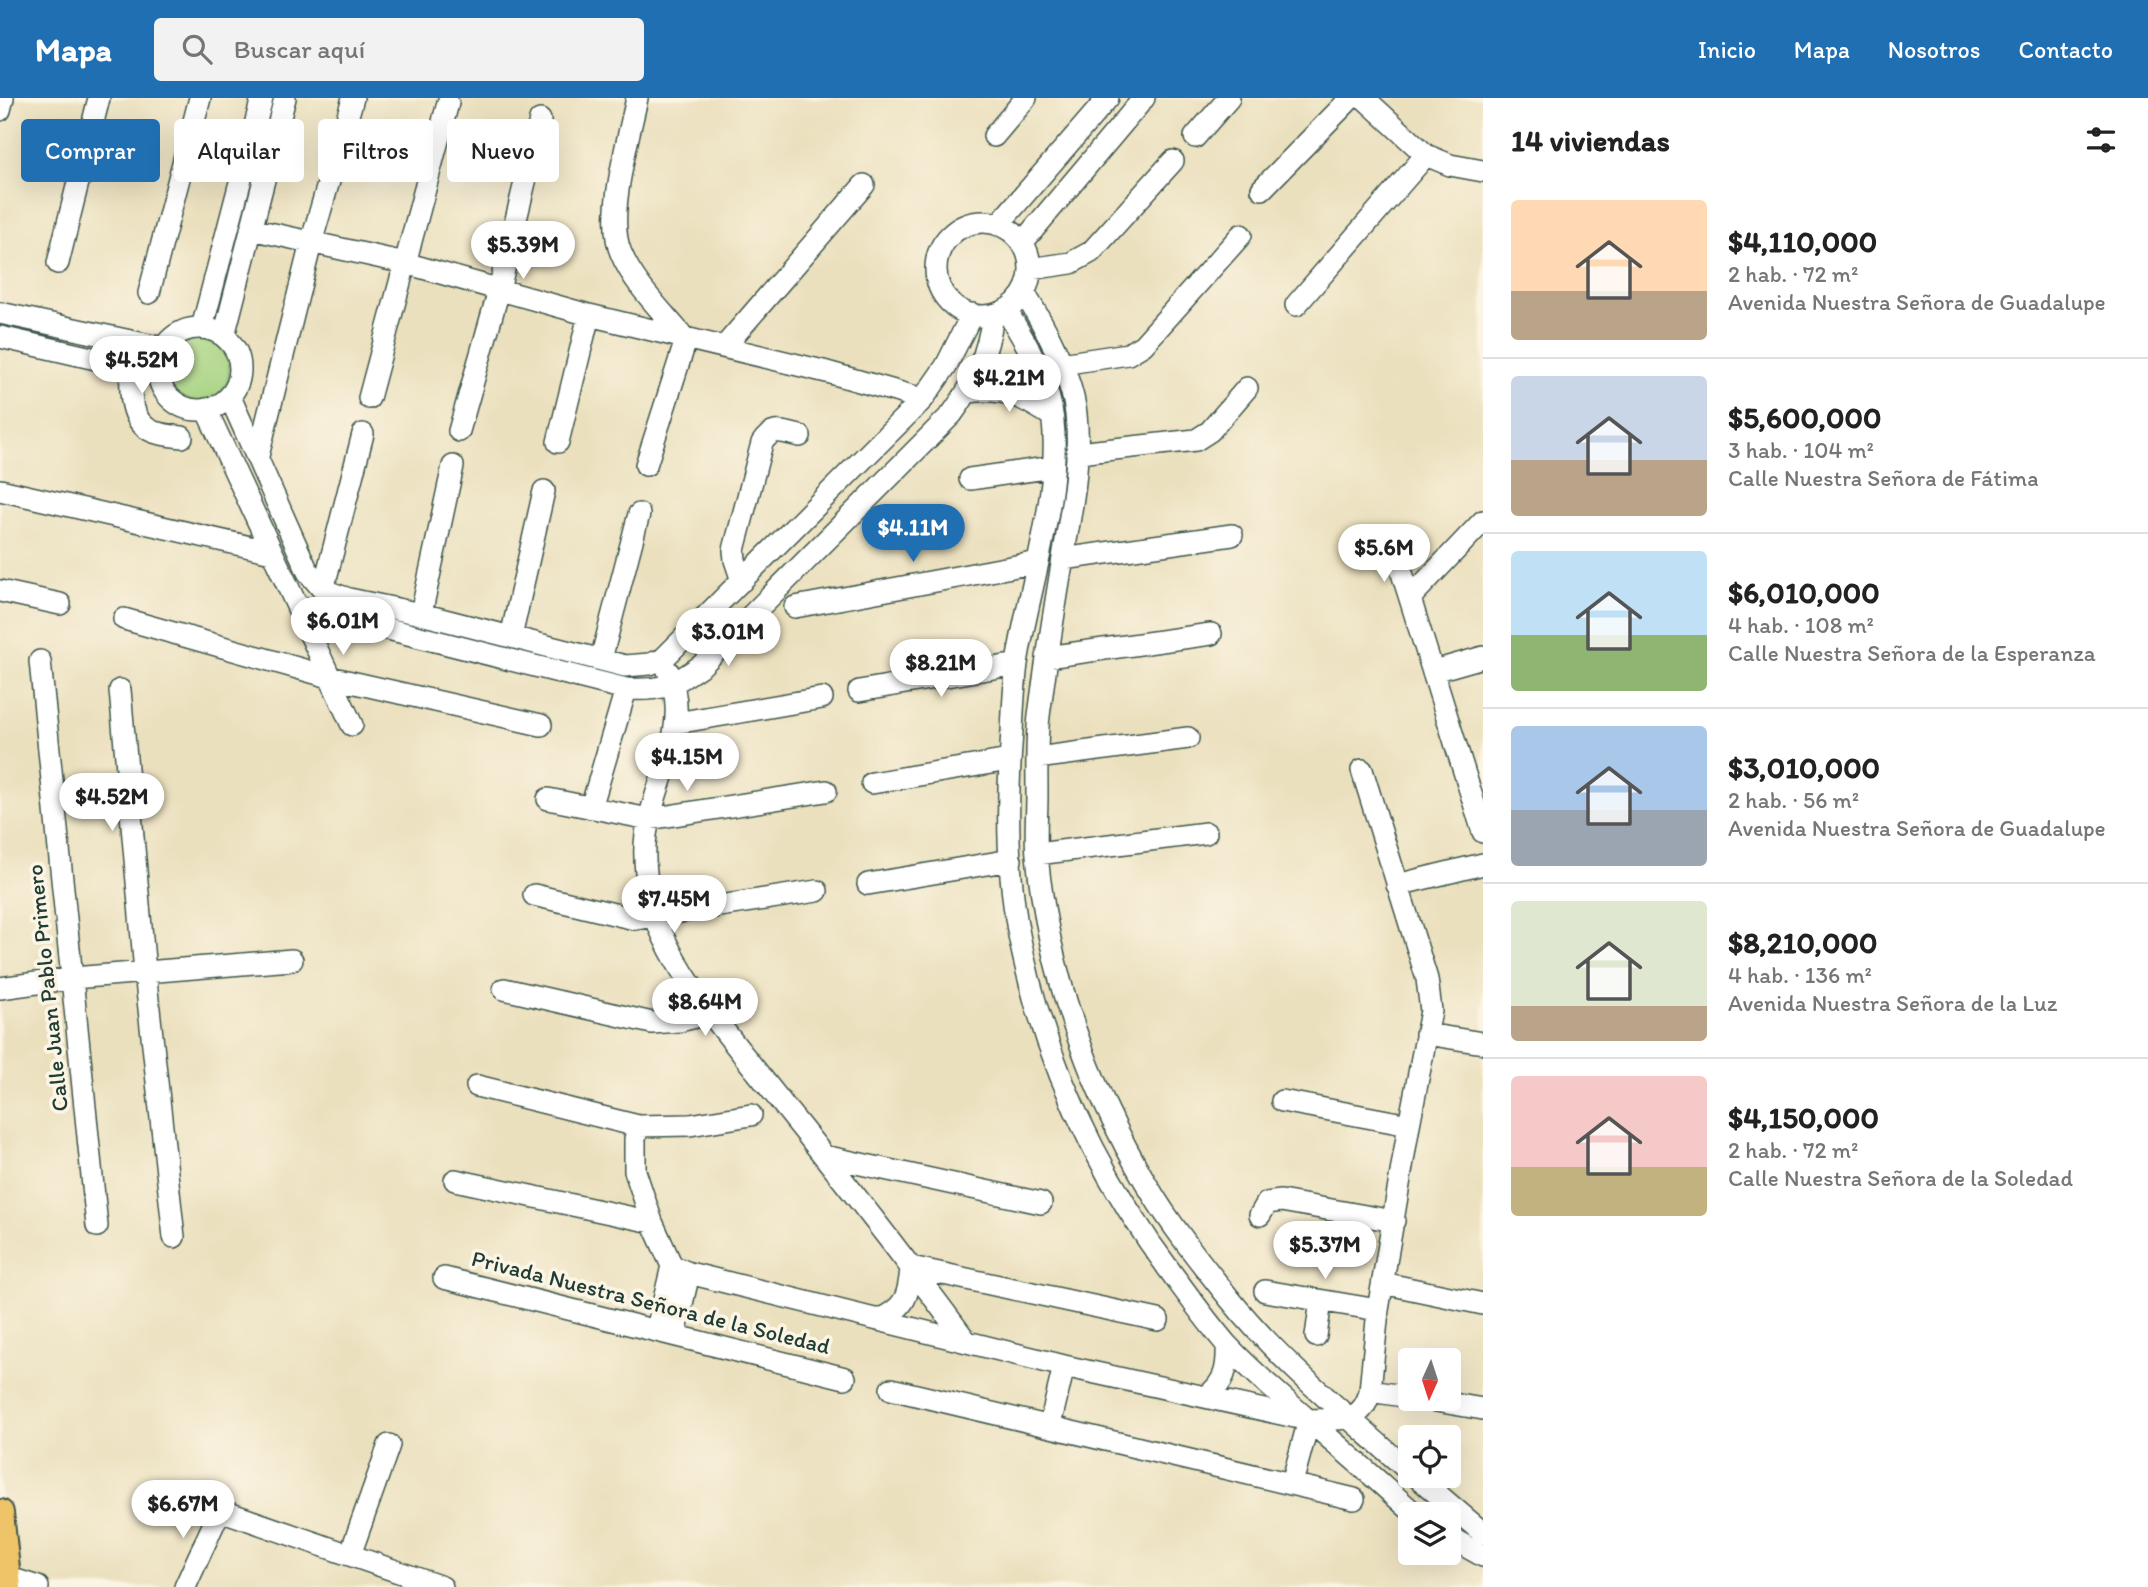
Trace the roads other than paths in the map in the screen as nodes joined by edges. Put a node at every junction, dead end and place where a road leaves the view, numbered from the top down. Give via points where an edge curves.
1 (3, 98) edge
2 (99, 98) edge
3 (200, 98) edge
4 (262, 98) edge
5 (285, 98) edge
6 (354, 98) edge
7 (636, 98) edge
8 (1026, 98) edge
9 (1108, 98) edge
10 (1144, 98) edge
11 (1229, 98) edge
12 (1351, 98) edge
13 (1364, 98) edge
14 (448, 103) dead end
15 (0, 110) edge
16 (994, 135) dead end
17 (1195, 137) dead end
18 (1426, 155) junction
19 (1172, 161) dead end
20 (1483, 171) edge
21 (525, 182) edge
22 (864, 185) dead end
23 (1262, 189) dead end
24 (998, 225) junction
25 (251, 229) junction
26 (1241, 235) dead end
27 (311, 243) junction
28 (1022, 243) junction
29 (58, 263) dead end
30 (405, 263) junction
31 (1030, 269) junction
32 (499, 290) junction
33 (149, 293) dead end
34 (1024, 293) junction
35 (1296, 305) dead end
36 (0, 313) edge
37 (990, 313) junction
38 (589, 315) junction
39 (202, 328) junction
40 (224, 336) junction
41 (0, 337) edge
42 (686, 340) junction
43 (724, 347) junction
44 (163, 348) junction
45 (1061, 364) junction
46 (131, 368) junction
47 (157, 373) junction
48 (1247, 388) dead end
49 (969, 392) junction
50 (230, 397) junction
51 (369, 398) dead end
52 (923, 399) junction
53 (206, 409) junction
54 (1052, 416) junction
55 (459, 431) dead end
56 (363, 434) dead end
57 (800, 436) dead end
58 (182, 437) dead end
59 (558, 442) dead end
60 (1078, 453) junction
61 (258, 456) junction
62 (646, 465) dead end
63 (453, 466) dead end
64 (1053, 467) junction
65 (970, 479) dead end
66 (0, 490) edge
67 (544, 491) dead end
68 (639, 514) dead end
69 (1483, 521) edge
70 (1232, 535) dead end
71 (272, 552) junction
72 (1397, 557) dead end
73 (1063, 559) junction
74 (1038, 562) junction
75 (742, 581) junction
76 (323, 590) junction
77 (0, 591) edge
78 (1411, 597) junction
79 (60, 604) dead end
80 (297, 606) junction
81 (795, 607) dead end
82 (421, 614) junction
83 (124, 620) dead end
84 (1211, 634) dead end
85 (511, 637) junction
86 (1047, 657) junction
87 (1483, 657) edge
88 (601, 659) junction
89 (663, 659) junction
90 (40, 661) dead end
91 (1017, 664) junction
92 (1434, 671) junction
93 (329, 677) junction
94 (674, 684) junction
95 (626, 689) junction
96 (120, 690) dead end
97 (859, 691) dead end
98 (822, 698) dead end
99 (676, 723) junction
100 (352, 725) dead end
101 (541, 725) dead end
102 (1188, 738) dead end
103 (1037, 758) junction
104 (1009, 760) junction
105 (1473, 760) edge
106 (1363, 770) dead end
107 (872, 783) dead end
108 (826, 791) dead end
109 (548, 799) dead end
110 (591, 808) junction
111 (649, 819) junction
112 (1483, 832) edge
113 (1206, 833) dead end
114 (1037, 854) junction
115 (1011, 860) junction
116 (1483, 864) edge
117 (868, 884) dead end
118 (1397, 885) junction
119 (817, 891) dead end
120 (534, 895) dead end
121 (655, 917) junction
122 (292, 960) dead end
123 (145, 972) junction
124 (73, 978) junction
125 (0, 988) edge
126 (504, 989) dead end
127 (712, 1013) junction
128 (1426, 1034) junction
129 (1483, 1043) edge
130 (477, 1086) dead end
131 (1282, 1101) dead end
132 (751, 1115) dead end
133 (1409, 1125) junction
134 (638, 1126) junction
135 (824, 1156) junction
136 (455, 1180) dead end
137 (1041, 1203) dead end
138 (1260, 1215) dead end
139 (652, 1222) junction
140 (1394, 1222) junction
141 (97, 1226) dead end
142 (1176, 1227) junction
143 (174, 1237) dead end
144 (1152, 1247) junction
145 (911, 1267) junction
146 (680, 1270) junction
147 (444, 1278) dead end
148 (1383, 1283) junction
149 (1265, 1291) dead end
150 (1321, 1301) junction
151 (1483, 1304) edge
152 (1378, 1310) junction
153 (878, 1320) junction
154 (1158, 1320) dead end
155 (666, 1332) junction
156 (1316, 1336) dead end
157 (966, 1341) junction
158 (1227, 1345) junction
159 (1064, 1366) junction
160 (845, 1378) dead end
161 (891, 1389) dead end
162 (1370, 1391) junction
163 (1398, 1395) edge
164 (1206, 1397) junction
165 (1461, 1405) edge
166 (1483, 1409) edge
167 (1349, 1417) junction
168 (1309, 1420) junction
169 (1050, 1425) junction
170 (389, 1445) dead end
171 (1398, 1461) edge
172 (1292, 1483) junction
173 (1430, 1488) edge
174 (1354, 1499) dead end
175 (1401, 1502) edge
176 (0, 1513) edge
177 (1483, 1533) edge
178 (1461, 1544) edge
179 (349, 1555) junction
180 (1483, 1556) edge
181 (5, 1579) edge
182 (38, 1587) edge
183 (185, 1587) edge
184 (442, 1587) edge

1 - 15 street
2 - 29 street
3 - 33 street
4 - 39 street
5 - 25 street
6 - 27 street
7 - 42 street via 615,212 620,252
8 - 16 street
9 - 24 street
10 - 28 street
11 - 17 street
12 - 23 street
13 - 18 street
14 - 30 street
18 - 20 street
18 - 35 street
19 - 31 street via 1091,253 1071,263
21 - 32 street
22 - 43 street
24 - 28 street
24 - 37 street via 966,225 953,233 936,260 936,276 953,304
25 - 27 street
25 - 40 street
26 - 45 street via 1143,345 1128,354
27 - 30 street
27 - 61 street
28 - 31 street
30 - 32 street
30 - 51 street
31 - 34 street
32 - 38 street
32 - 55 street
34 - 37 street
34 - 45 street
36 - 44 street
37 - 49 street via 990,337
37 - 52 street
37 - 54 street via 1032,352
38 - 42 street
38 - 59 street
39 - 40 street
39 - 44 street via 179,332
40 - 50 street via 234,346 241,372
41 - 46 street
42 - 43 street
42 - 62 street
43 - 52 street
44 - 47 street
45 - 60 street via 1076,411
46 - 47 street
46 - 58 street via 132,397 141,424 154,432
47 - 53 street via 169,397 180,405
48 - 60 street via 1210,431 1196,440
49 - 54 street via 1003,390
49 - 94 street via 702,664
50 - 53 street
50 - 61 street
52 - 75 street
53 - 71 street
54 - 64 street
56 - 76 street
57 - 75 street via 776,431 762,443 734,550
60 - 73 street
61 - 76 street via 308,572
63 - 82 street
64 - 65 street
64 - 74 street
66 - 71 street
67 - 85 street
68 - 88 street
69 - 78 street
70 - 73 street
71 - 80 street
72 - 78 street
73 - 86 street
74 - 81 street
74 - 91 street
75 - 89 street
76 - 82 street
77 - 79 street
78 - 92 street
80 - 93 street
80 - 95 street
82 - 85 street
83 - 93 street
84 - 86 street
85 - 88 street
86 - 103 street
87 - 92 street
88 - 89 street via 638,666
89 - 94 street
90 - 124 street, Calle Juan Pablo Primero
91 - 97 street
91 - 104 street
92 - 105 street
93 - 100 street
93 - 101 street
94 - 95 street
94 - 99 street
95 - 110 street
96 - 123 street
98 - 99 street
99 - 111 street
102 - 103 street
103 - 114 street
104 - 107 street
104 - 115 street
105 - 112 street
106 - 118 street
108 - 111 street
109 - 110 street
110 - 111 street
111 - 121 street via 646,862
113 - 114 street
114 - 142 street via 1058,974 1091,1074 1149,1189
115 - 117 street
115 - 144 street via 1017,926 1055,1065 1099,1160
116 - 118 street
118 - 128 street via 1430,994 1432,1011
119 - 121 street
120 - 121 street via 627,919
121 - 127 street via 669,951
122 - 123 street
123 - 124 street
123 - 143 street
124 - 125 street
124 - 141 street, Calle Juan Pablo Primero
126 - 127 street via 652,1023
127 - 135 street
128 - 129 street
128 - 133 street
130 - 134 street
131 - 133 street
132 - 134 street via 690,1125
133 - 140 street
134 - 139 street via 635,1171
135 - 137 street
135 - 145 street
136 - 139 street
138 - 140 street via 1268,1203 1281,1201
139 - 146 street
140 - 148 street
142 - 144 street
142 - 167 street via 1246,1317
144 - 158 street
145 - 153 street via 904,1301 894,1313
145 - 154 street
145 - 157 street
146 - 153 street
146 - 155 street
147 - 155 street, Privada Nuestra Señora de la Soledad
148 - 151 street
148 - 152 street
149 - 150 street
150 - 152 street
150 - 156 street
152 - 162 street
153 - 157 street
155 - 160 street, Privada Nuestra Señora de la Soledad
157 - 159 street
158 - 164 street via 1224,1376
158 - 168 street
159 - 164 street
159 - 169 street
161 - 169 street
162 - 163 street
162 - 167 street via 1364,1409
164 - 168 street
165 - 166 street
167 - 168 street
167 - 171 street
168 - 172 street
168 - 175 street
169 - 172 street
170 - 179 street
172 - 174 street
173 - 177 street
176 - 181 main road
178 - 180 street
179 - 183 street via 220,1510
179 - 184 street
181 - 182 street

